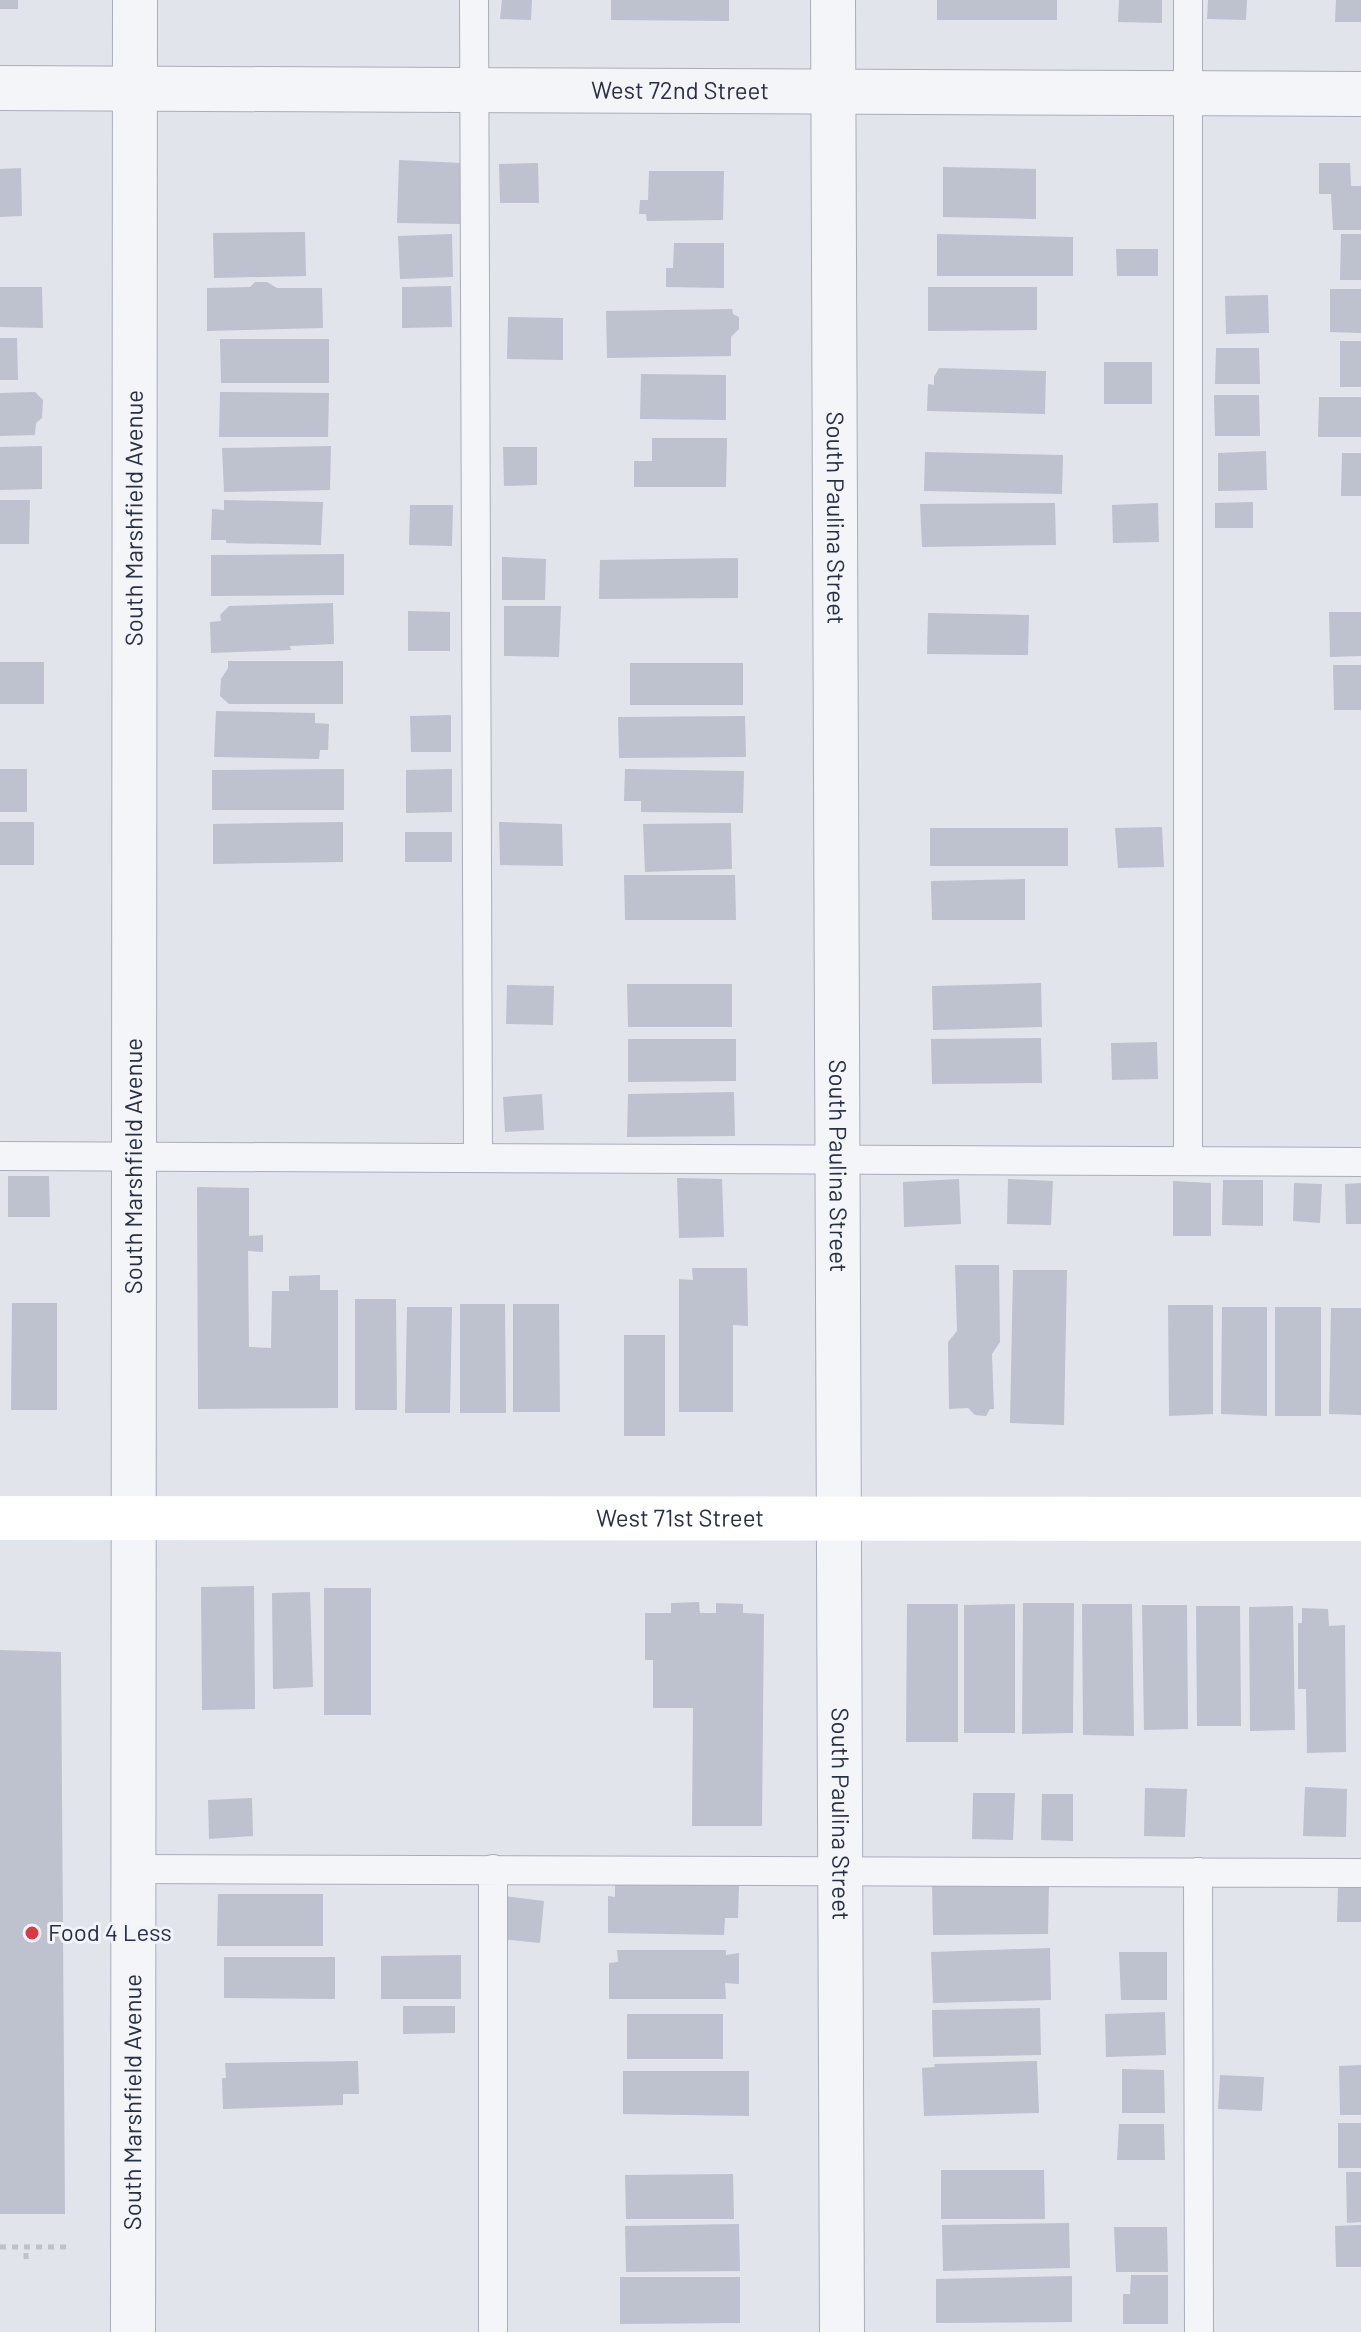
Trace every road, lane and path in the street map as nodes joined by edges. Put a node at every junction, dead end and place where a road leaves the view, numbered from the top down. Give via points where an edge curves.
1 (135, 0) edge
2 (474, 0) edge
3 (833, 0) edge
4 (1188, 0) edge
5 (0, 88) edge
6 (135, 89) junction
7 (475, 90) junction
8 (833, 91) junction
9 (1188, 93) junction
10 (1361, 94) edge
11 (0, 1156) edge
12 (134, 1157) junction
13 (478, 1158) junction
14 (837, 1160) junction
15 (1188, 1161) junction
16 (1361, 1162) edge
17 (0, 1518) edge
18 (133, 1518) junction
19 (838, 1518) junction
20 (1361, 1519) edge
21 (132, 1869) junction
22 (493, 1869) junction
23 (840, 1872) junction
24 (1198, 1872) junction
25 (1361, 1873) edge
26 (0, 2247) edge
27 (26, 2247) junction
28 (72, 2247) dead end
29 (26, 2259) dead end
30 (133, 2332) edge
31 (493, 2332) edge
32 (842, 2332) edge
33 (1199, 2332) edge

1 - 6 street, South Marshfield Avenue
2 - 7 lane
3 - 8 street, South Paulina Street
4 - 9 lane
5 - 6 street, West 72nd Street
6 - 7 street, West 72nd Street
6 - 12 street, South Marshfield Avenue
7 - 8 street, West 72nd Street
7 - 13 lane
8 - 9 street, West 72nd Street
8 - 14 street, South Paulina Street
9 - 10 street, West 72nd Street
9 - 15 lane
11 - 12 lane
12 - 13 lane
12 - 18 street, South Marshfield Avenue
13 - 14 lane
14 - 15 lane
14 - 19 street, South Paulina Street
15 - 16 lane
17 - 18 main road, West 71st Street
18 - 19 main road, West 71st Street
18 - 21 street, South Marshfield Avenue
19 - 20 main road, West 71st Street
19 - 23 street, South Paulina Street
21 - 22 lane
21 - 30 street, South Marshfield Avenue
22 - 23 lane
22 - 31 lane
23 - 24 lane
23 - 32 street, South Paulina Street
24 - 25 lane
24 - 33 lane
26 - 27 path
27 - 28 path
27 - 29 path

